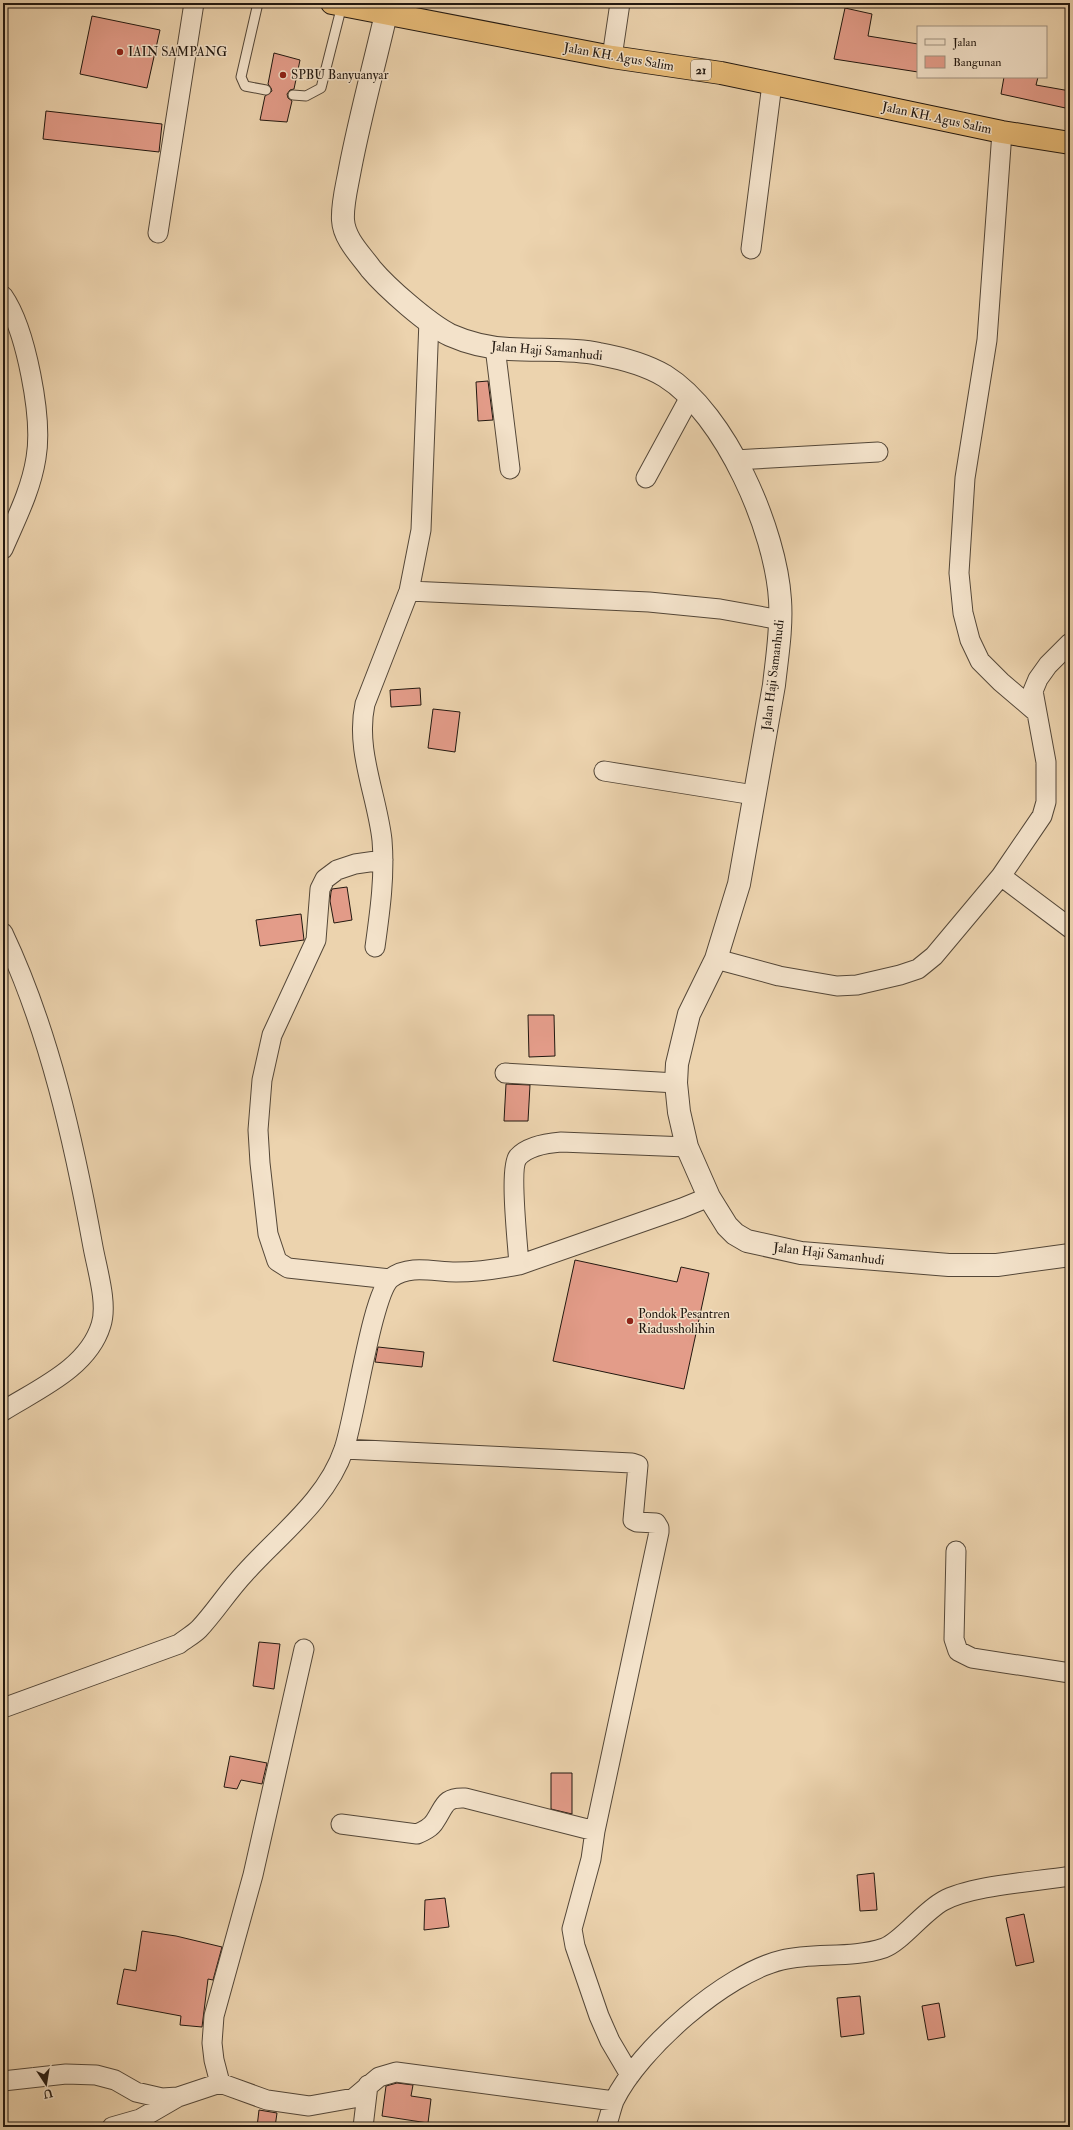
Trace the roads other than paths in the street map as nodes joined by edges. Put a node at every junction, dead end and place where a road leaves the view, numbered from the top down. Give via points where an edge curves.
1 (194, 3) edge
2 (258, 3) edge
3 (620, 3) edge
4 (337, 4) edge
5 (386, 14) junction
6 (612, 57) junction
7 (772, 84) junction
8 (266, 90) dead end
9 (293, 95) dead end
10 (1002, 132) junction
11 (1070, 144) edge
12 (158, 233) dead end
13 (751, 249) dead end
14 (3, 296) edge
15 (429, 320) junction
16 (494, 347) junction
17 (690, 397) junction
18 (878, 452) dead end
19 (735, 460) junction
20 (510, 469) dead end
21 (646, 478) dead end
22 (3, 549) edge
23 (409, 591) junction
24 (780, 620) junction
25 (1070, 643) edge
26 (1036, 711) junction
27 (604, 771) dead end
28 (754, 795) junction
29 (383, 860) junction
30 (1001, 876) junction
31 (1070, 928) edge
32 (3, 933) edge
33 (375, 947) dead end
34 (716, 959) junction
35 (505, 1073) dead end
36 (676, 1083) junction
37 (687, 1147) junction
38 (709, 1197) junction
39 (1070, 1255) edge
40 (519, 1264) junction
41 (390, 1279) junction
42 (3, 1411) edge
43 (344, 1449) junction
44 (956, 1551) dead end
45 (304, 1649) dead end
46 (1070, 1673) edge
47 (3, 1708) edge
48 (341, 1824) dead end
49 (595, 1831) junction
50 (1070, 1876) edge
51 (630, 2075) junction
52 (3, 2082) edge
53 (220, 2083) junction
54 (368, 2086) junction
55 (178, 2097) junction
56 (614, 2101) junction
57 (112, 2127) edge
58 (363, 2127) edge
59 (606, 2127) edge

1 - 12 street
2 - 8 lane via 241,77 245,86
3 - 6 street
4 - 5 highway, Jalan KH. Agus Salim / 21
4 - 9 lane via 321,88 312,94 299,97
5 - 6 highway, Jalan KH. Agus Salim / 21
5 - 15 street, Jalan Haji Samanhudi via 352,161 343,221 352,242 377,275
6 - 7 highway, Jalan KH. Agus Salim / 21 via 721,73
7 - 10 highway, Jalan KH. Agus Salim / 21
7 - 13 street
10 - 11 highway, Jalan KH. Agus Salim / 21
10 - 26 street via 987,340 965,478 959,573 963,613 970,640 980,661
14 - 22 street via 11,308 25,349 38,419 36,457 25,500
15 - 16 street, Jalan Haji Samanhudi via 448,334
15 - 23 street via 421,530
16 - 17 street, Jalan Haji Samanhudi via 604,355 638,364 666,377
16 - 20 street
17 - 19 street, Jalan Haji Samanhudi via 716,428
17 - 21 street
18 - 19 street
19 - 24 street, Jalan Haji Samanhudi via 764,524 771,547 777,574
23 - 24 street via 649,602 720,609
23 - 29 street via 362,715 363,745 379,818
24 - 28 street, Jalan Haji Samanhudi via 774,685
25 - 26 street via 1038,679 1033,691
26 - 30 street via 1046,762 1046,802 1042,816
27 - 28 street
28 - 34 street, Jalan Haji Samanhudi via 739,884
29 - 33 street via 383,891
29 - 41 street via 355,864 337,870 325,879 320,888 316,940 272,1035 262,1080 258,1130 262,1196 268,1234 277,1261 288,1268
30 - 31 street
30 - 34 street via 934,956 918,969 900,975 857,985 837,986 795,979
32 - 42 street via 17,962 51,1066 82,1189 102,1300 101,1324 91,1347 71,1368
34 - 36 street, Jalan Haji Samanhudi via 690,1014 677,1064
35 - 36 street
36 - 37 street, Jalan Haji Samanhudi
37 - 38 street, Jalan Haji Samanhudi
37 - 40 street via 562,1142 548,1144 519,1156 515,1165 514,1186
38 - 39 street, Jalan Haji Samanhudi via 735,1234 747,1241 801,1253 949,1265 997,1265
38 - 40 street
40 - 41 street via 499,1269 456,1272 406,1271
41 - 43 street via 384,1287 375,1314
43 - 47 street via 321,1491 245,1573 198,1630 179,1644
43 - 49 street via 638,1465 633,1520 656,1523 659,1532
44 - 46 street via 954,1639 958,1651 963,1656 972,1658
45 - 53 street via 255,1867 214,2016 212,2043
48 - 49 street via 417,1834 428,1829 444,1805 454,1798 465,1798
49 - 51 street via 592,1859 572,1929 575,1946 599,2016
50 - 51 street via 966,1892 943,1900 922,1914 891,1943 875,1950 858,1954 804,1956 764,1964 713,1995 667,2034
51 - 56 street
52 - 55 street via 66,2074 96,2076 115,2080 136,2092 162,2098
53 - 54 street via 267,2100 309,2106 348,2101
53 - 55 street
54 - 56 street via 386,2074 396,2072
54 - 58 street
55 - 57 street via 140,2119
56 - 59 street

